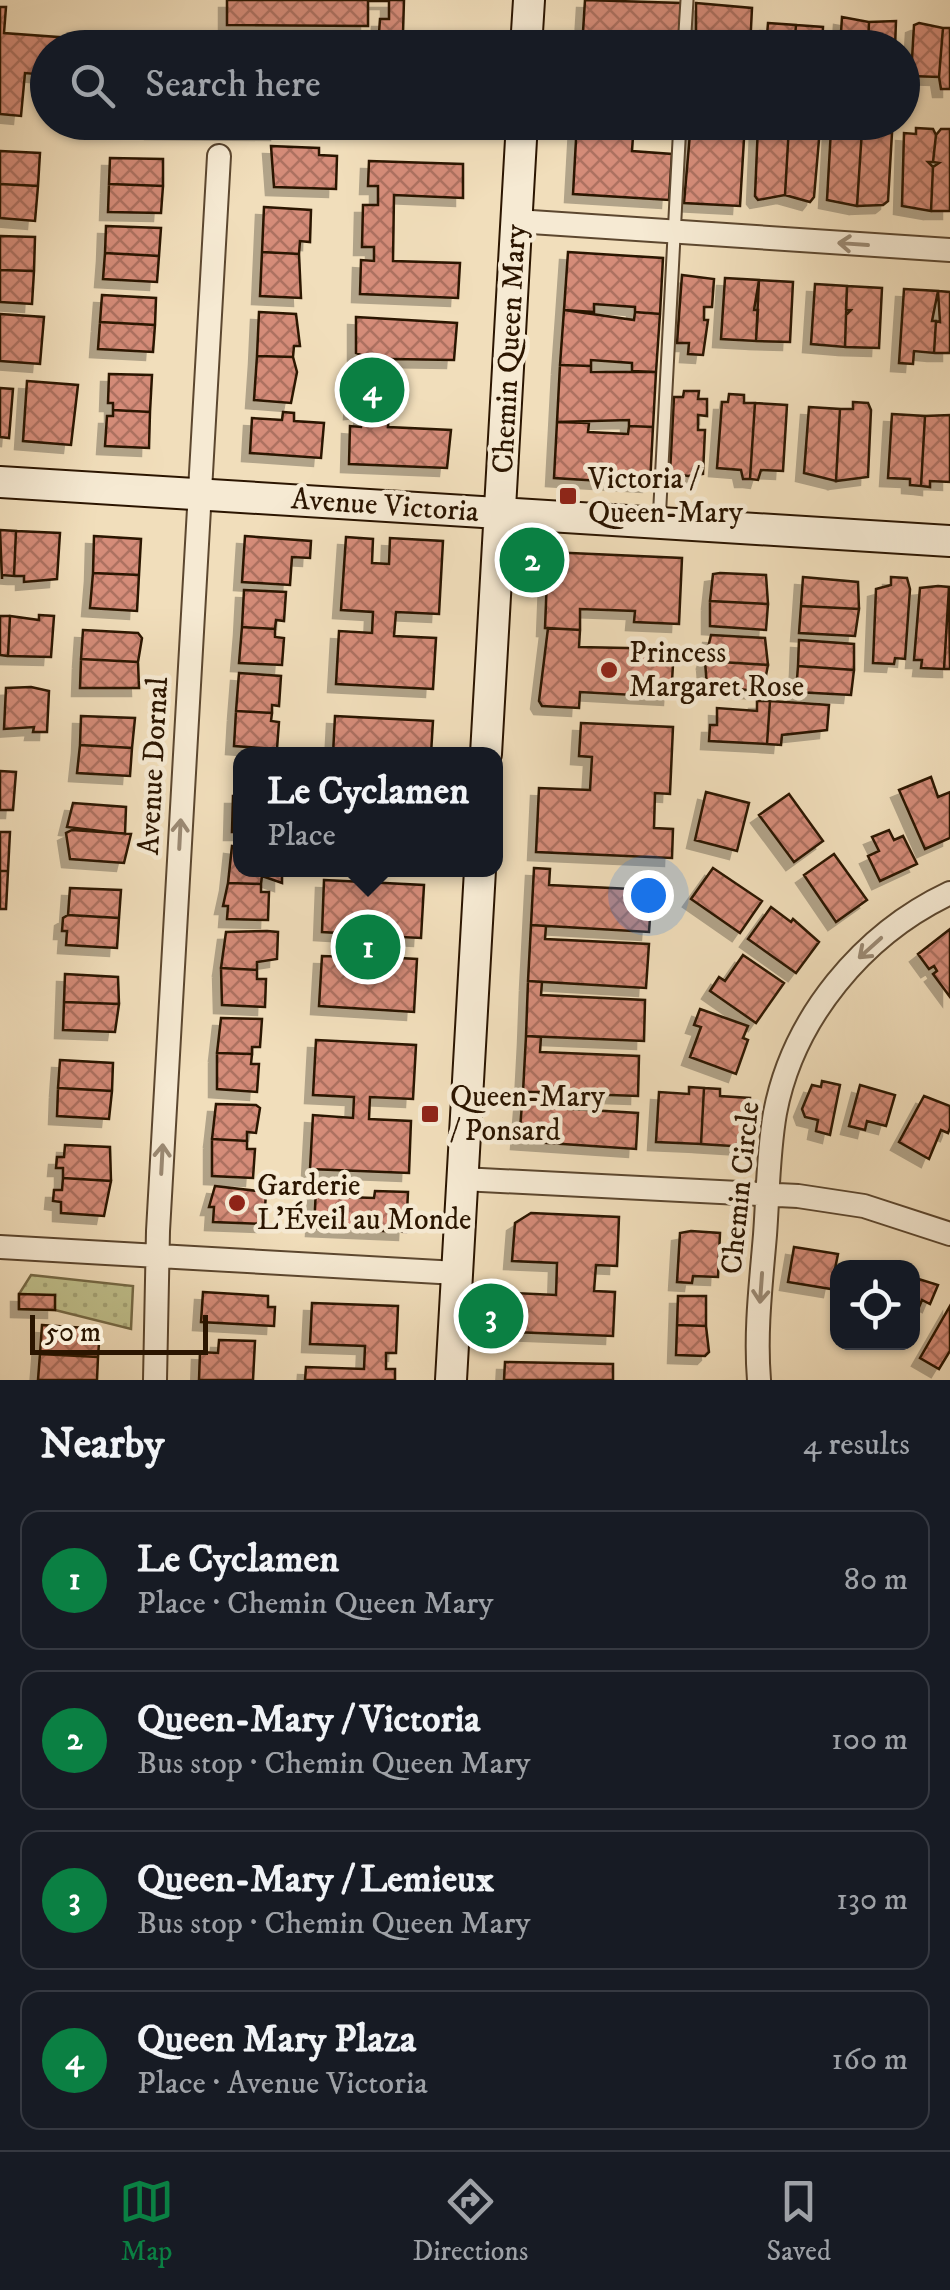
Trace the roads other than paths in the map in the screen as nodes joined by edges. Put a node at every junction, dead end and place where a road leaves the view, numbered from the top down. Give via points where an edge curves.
1 (529, 0) edge
2 (687, 0) edge
3 (528, 30) edge
4 (685, 30) edge
5 (521, 140) edge
6 (679, 140) edge
7 (218, 156) dead end
8 (516, 221) junction
9 (674, 232) junction
10 (950, 250) edge
11 (0, 482) edge
12 (199, 494) junction
13 (501, 513) junction
14 (659, 523) junction
15 (950, 542) edge
16 (486, 747) edge
17 (480, 877) edge
18 (950, 893) edge
19 (462, 1179) junction
20 (767, 1195) junction
21 (950, 1234) edge
22 (0, 1247) edge
23 (158, 1256) junction
24 (457, 1273) junction
25 (155, 1380) edge
26 (451, 1380) edge
27 (759, 1380) edge

1 - 3 street
2 - 4 lane
5 - 8 street, Chemin Queen Mary
6 - 9 lane
7 - 12 street, Avenue Dornal
8 - 9 street
8 - 13 street, Chemin Queen Mary
10 -> 9 street
9 - 14 lane
11 - 12 street, Avenue Victoria
12 - 13 street, Avenue Victoria
23 -> 12 street, Avenue Dornal
13 - 14 street, Avenue Victoria
13 - 16 street, Chemin Queen Mary
14 - 15 street, Avenue Victoria
17 - 19 street
18 -> 20 street, Chemin Circle via 868,949 815,1014 780,1096
19 - 20 street
19 - 24 street
20 - 21 street via 864,1206
20 -> 27 street, Chemin Circle
22 - 23 street
23 - 24 street
23 - 25 street, Avenue Dornal
24 - 26 street

